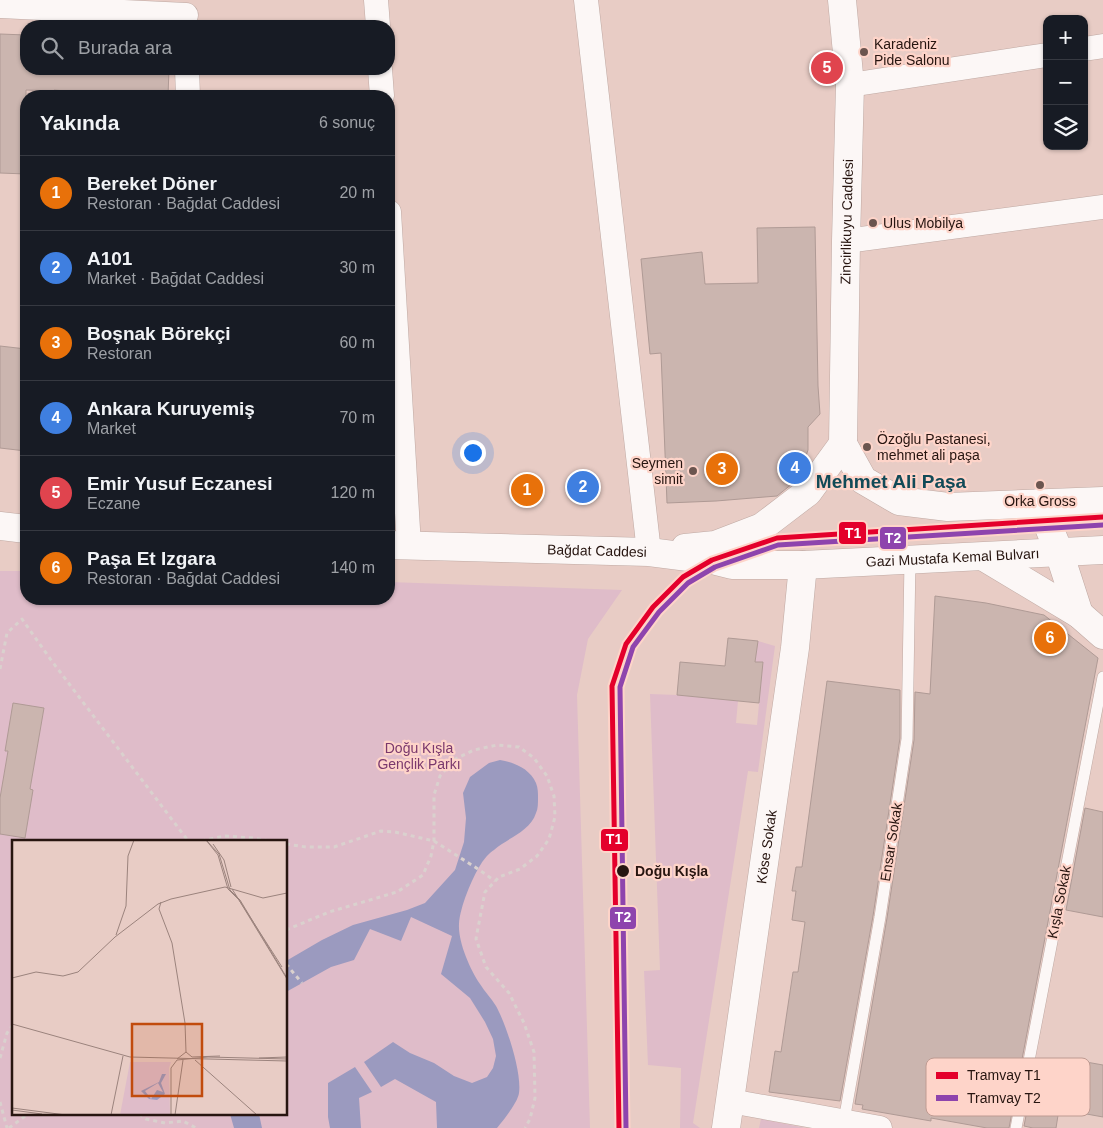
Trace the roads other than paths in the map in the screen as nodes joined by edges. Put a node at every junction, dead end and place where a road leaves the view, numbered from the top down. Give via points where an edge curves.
1 (376, 0) edge
2 (586, 0) edge
3 (842, 0) edge
4 (0, 6) edge
5 (186, 14) edge
6 (378, 20) edge
7 (1103, 46) edge
8 (1088, 48) edge
9 (1043, 56) edge
10 (187, 75) edge
11 (380, 75) edge
12 (850, 85) junction
13 (188, 90) edge
14 (382, 90) edge
15 (1103, 207) edge
16 (846, 242) junction
17 (395, 412) edge
18 (843, 444) junction
19 (1103, 501) edge
20 (1039, 504) junction
21 (0, 526) edge
22 (20, 528) edge
23 (399, 546) edge
24 (1103, 550) edge
25 (649, 552) junction
26 (1059, 552) junction
27 (984, 557) junction
28 (910, 560) junction
29 (803, 564) junction
30 (1079, 614) junction
31 (1103, 635) edge
32 (1103, 677) edge
33 (1030, 1058) edge
34 (730, 1101) junction
35 (844, 1121) junction
36 (726, 1128) edge
37 (880, 1128) edge

1 - 6 street
2 - 25 street
3 - 12 main road, Zincirlikuyu Caddesi
4 - 5 street
7 - 8 street
9 - 12 street
10 - 13 street
11 - 14 street
12 - 16 main road, Zincirlikuyu Caddesi
15 - 16 street
16 - 18 main road, Zincirlikuyu Caddesi
17 - 23 street
18 - 20 main road, Zincirlikuyu Caddesi via 862,480 899,501 948,507
18 - 25 main road via 808,492 762,527 715,545
19 - 20 main road
20 - 26 main road
21 - 22 main road
23 - 25 main road, Bağdat Caddesi
24 - 26 main road, Gazi Mustafa Kemal Bulvarı
25 - 29 main road, Bağdat Caddesi via 732,565
26 - 27 main road, Gazi Mustafa Kemal Bulvarı
26 - 30 main road
27 - 28 main road, Gazi Mustafa Kemal Bulvarı
27 - 30 main road
28 - 29 main road, Gazi Mustafa Kemal Bulvarı
28 - 35 lane, Ensar Sokak via 907,739
29 - 34 main road, Köse Sokak via 795,648
30 - 31 main road
32 - 33 lane, Kışla Sokak
34 - 35 street
34 - 36 main road, Köse Sokak
35 - 37 street

